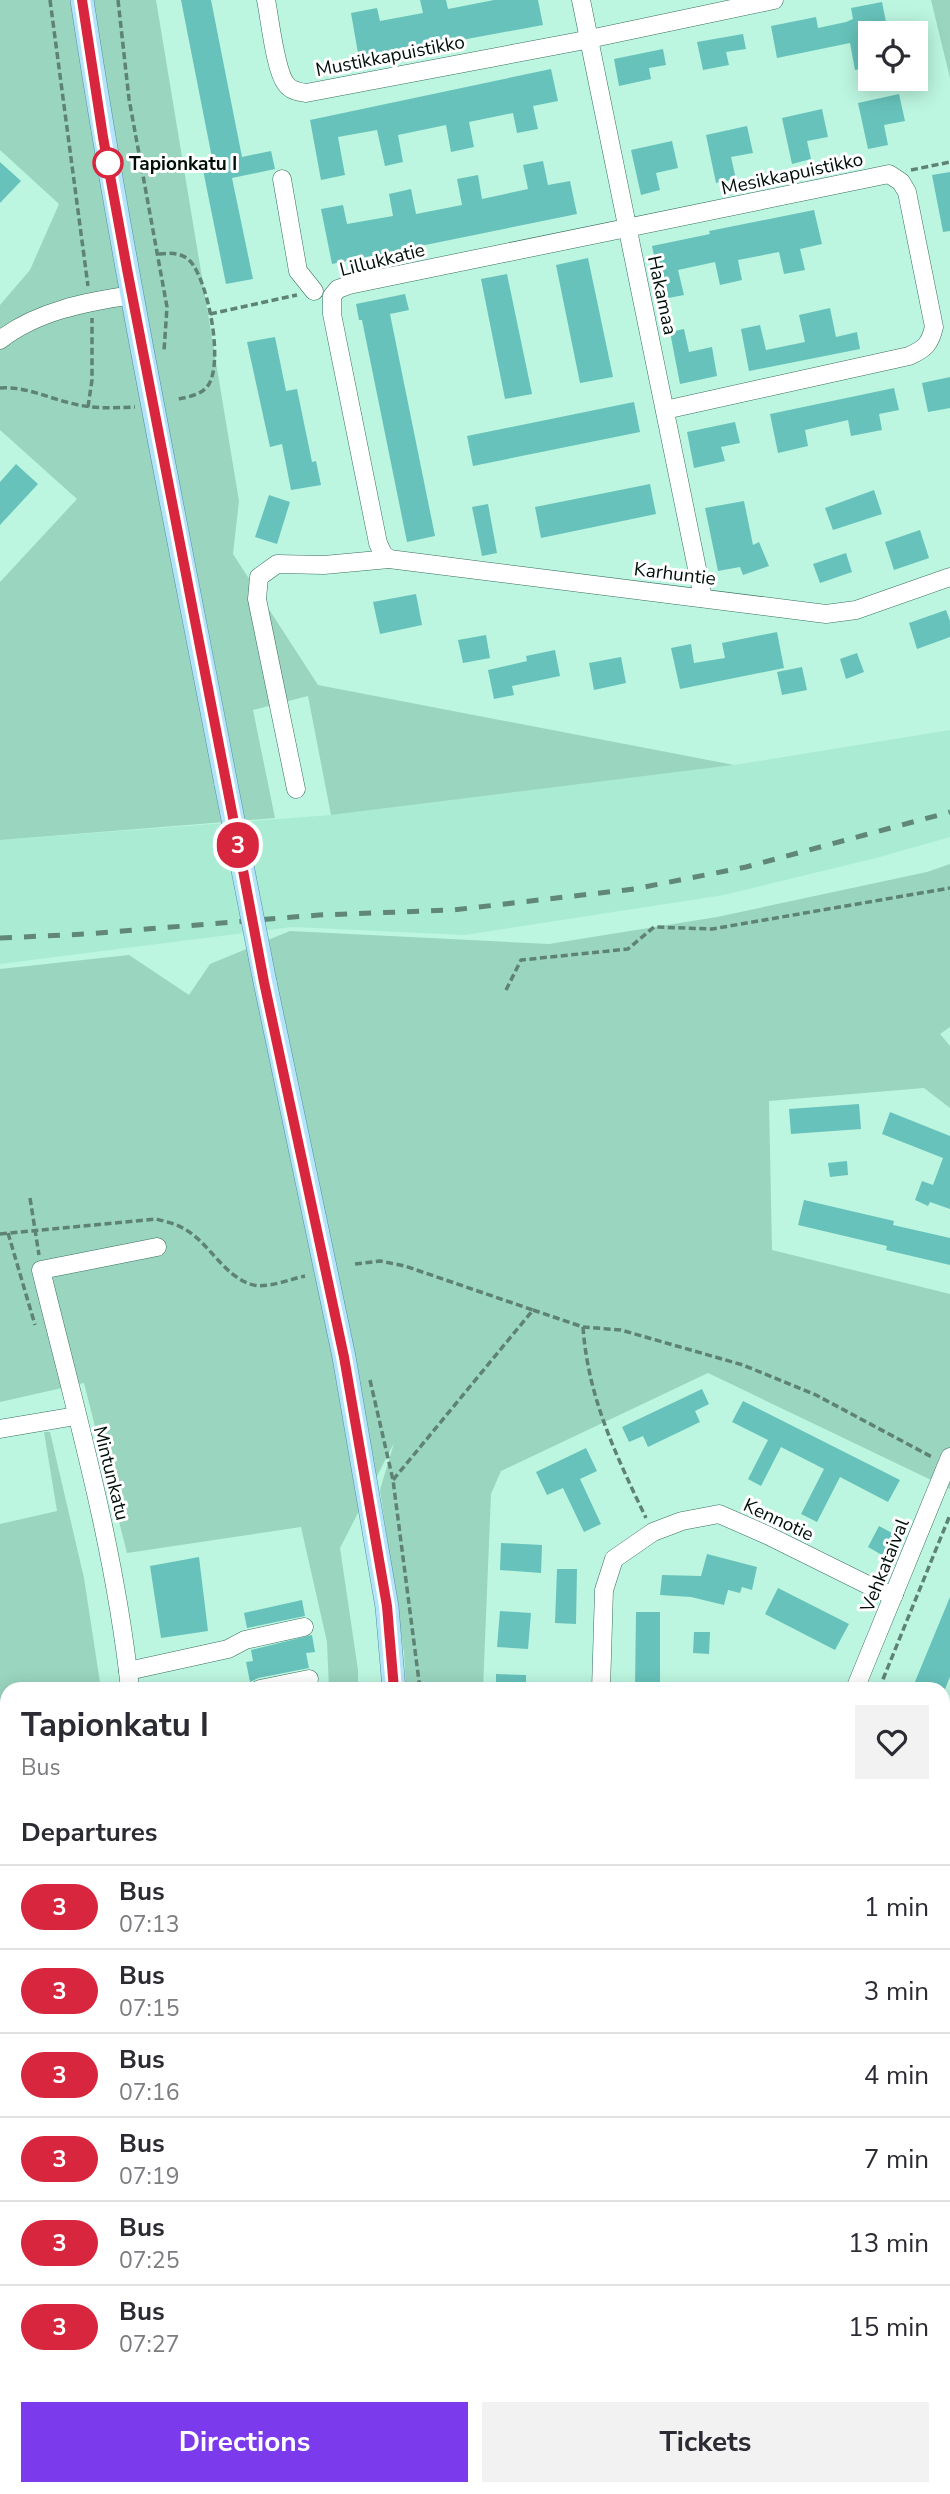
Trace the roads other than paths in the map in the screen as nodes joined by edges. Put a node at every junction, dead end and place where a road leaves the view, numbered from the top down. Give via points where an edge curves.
1 (82, 0) edge
2 (265, 0) edge
3 (581, 0) edge
4 (774, 0) edge
5 (589, 38) junction
6 (282, 179) dead end
7 (628, 228) junction
8 (314, 291) road end
9 (132, 295) junction
10 (0, 340) edge
11 (665, 410) junction
12 (390, 559) junction
13 (950, 577) edge
14 (703, 598) junction
15 (296, 789) dead end
16 (157, 1247) dead end
17 (76, 1416) junction
18 (0, 1429) edge
19 (948, 1461) edge
20 (894, 1595) junction
21 (304, 1627) dead end
22 (309, 1679) dead end
23 (129, 1680) edge
24 (294, 1682) edge
25 (393, 1682) edge
26 (601, 1682) edge
27 (858, 1682) edge

1 - 9 main road
2 - 5 street, Mustikkapuistikko via 279,66 286,85 296,92
3 - 5 street, Hakamaa
4 - 5 street
5 - 7 street, Hakamaa
6 - 8 street via 298,271
7 - 11 street, Hakamaa
7 - 11 street, Mesikkapuistikko via 889,174 907,192 934,327 923,350
7 - 12 street, Lillukkatie via 349,285 332,296 378,543
9 - 10 street via 55,312
9 - 25 main road, bridge via 264,982 344,1357 387,1606
11 - 14 street, Hakamaa
12 - 14 street, Karhuntie
12 - 15 street, Karhuntie via 277,564 259,577 257,599
13 - 14 street, Karhuntie via 842,613
16 - 17 street, Mintunkatu via 41,1270
17 - 18 street
17 - 23 street, Mintunkatu via 104,1526
19 - 20 street, Vehkataival
20 - 26 street, Kennotie via 719,1514 682,1521 653,1532 614,1559 604,1590
20 - 27 street, Vehkataival
21 - 23 street via 245,1640
22 - 24 street

